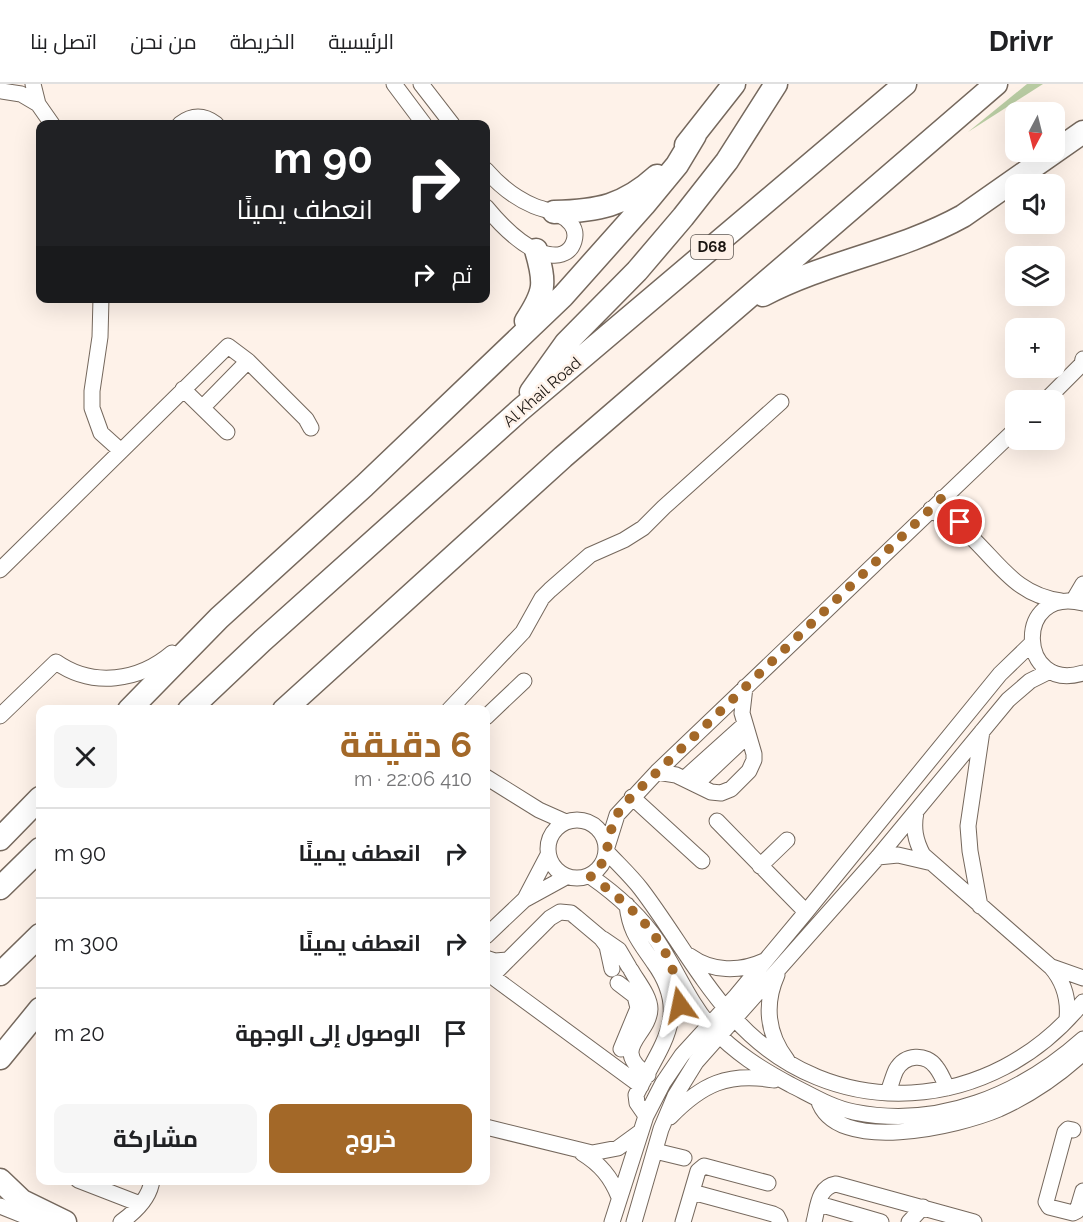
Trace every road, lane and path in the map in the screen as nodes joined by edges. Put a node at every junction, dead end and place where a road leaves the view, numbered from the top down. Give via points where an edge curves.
1 (33, 84) edge
2 (394, 84) edge
3 (421, 84) edge
4 (734, 84) edge
5 (776, 84) edge
6 (905, 84) edge
7 (996, 84) edge
8 (4, 89) edge
9 (38, 104) junction
10 (49, 120) edge
11 (186, 120) edge
12 (207, 120) edge
13 (421, 120) edge
14 (449, 120) edge
15 (1083, 132) edge
16 (695, 135) junction
17 (490, 174) edge
18 (490, 211) edge
19 (554, 212) junction
20 (536, 250) junction
21 (101, 303) edge
22 (728, 315) junction
23 (513, 343) junction
24 (248, 361) junction
25 (1083, 362) edge
26 (183, 389) junction
27 (1056, 390) edge
28 (781, 402) dead end
29 (203, 407) junction
30 (520, 410) junction
31 (311, 428) dead end
32 (227, 432) dead end
33 (1005, 439) edge
34 (121, 451) junction
35 (937, 503) junction
36 (0, 570) edge
37 (1083, 584) edge
38 (1019, 585) junction
39 (1072, 602) edge
40 (219, 618) junction
41 (1035, 622) junction
42 (1031, 644) junction
43 (1050, 671) junction
44 (1082, 675) edge
45 (524, 681) dead end
46 (746, 687) junction
47 (134, 705) edge
48 (194, 705) edge
49 (290, 705) edge
50 (454, 705) edge
51 (490, 713) edge
52 (0, 716) edge
53 (982, 730) junction
54 (748, 735) junction
55 (657, 772) junction
56 (490, 779) edge
57 (695, 784) junction
58 (36, 802) edge
59 (627, 802) junction
60 (916, 812) junction
61 (574, 821) junction
62 (717, 821) dead end
63 (0, 839) edge
64 (787, 840) dead end
65 (607, 850) junction
66 (36, 853) edge
67 (548, 855) junction
68 (878, 857) junction
69 (702, 861) dead end
70 (928, 862) junction
71 (760, 866) junction
72 (590, 876) junction
73 (566, 877) junction
74 (0, 888) edge
75 (524, 900) junction
76 (627, 905) junction
77 (980, 906) junction
78 (806, 912) junction
79 (490, 930) edge
80 (601, 938) junction
81 (36, 939) edge
82 (685, 952) junction
83 (490, 959) edge
84 (508, 960) junction
85 (670, 961) junction
86 (764, 961) junction
87 (782, 966) junction
88 (1051, 967) junction
89 (630, 968) junction
90 (0, 974) edge
91 (490, 974) edge
92 (490, 976) edge
93 (615, 976) junction
94 (1083, 978) edge
95 (646, 995) junction
96 (1083, 1002) edge
97 (730, 1013) junction
98 (36, 1014) edge
99 (1067, 1020) junction
100 (714, 1030) junction
101 (1083, 1039) edge
102 (1083, 1053) edge
103 (0, 1058) edge
104 (793, 1067) junction
105 (644, 1080) junction
106 (663, 1083) junction
107 (788, 1083) junction
108 (947, 1088) junction
109 (888, 1092) junction
110 (818, 1099) junction
111 (646, 1116) junction
112 (490, 1128) edge
113 (661, 1129) junction
114 (1073, 1130) dead end
115 (640, 1132) junction
116 (655, 1150) junction
117 (580, 1152) junction
118 (694, 1162) junction
119 (0, 1180) edge
120 (768, 1183) dead end
121 (91, 1185) edge
122 (151, 1185) edge
123 (1083, 1191) edge
124 (692, 1192) junction
125 (619, 1197) junction
126 (140, 1204) junction
127 (819, 1204) junction
128 (0, 1206) edge
129 (923, 1207) junction
130 (40, 1222) edge
131 (65, 1222) edge
132 (121, 1222) edge
133 (612, 1222) edge
134 (634, 1222) edge
135 (685, 1222) edge
136 (780, 1222) edge
137 (814, 1222) edge
138 (881, 1222) edge
139 (909, 1222) edge
140 (974, 1222) edge

1 - 9 street
2 - 13 street
3 - 14 street
4 - 16 highway
5 - 30 highway via 727,161 637,271 558,352
6 - 30 highway, Al Khail Road / D68
7 - 22 highway
8 - 9 street
9 - 10 street
11 - 12 street
15 - 22 highway via 944,226 910,242 798,279
16 - 19 highway via 663,171 619,202 583,212
16 - 23 highway via 677,165 616,237 563,296
17 - 19 street via 519,199
18 - 20 street via 512,234
19 - 20 street via 574,228 573,244 561,255
20 - 23 highway via 543,272 542,292
21 - 34 street via 92,408 101,433
22 - 49 highway via 563,457
23 - 40 highway
24 - 26 street via 228,346
24 - 29 street
24 - 31 street
25 - 27 street
26 - 29 street
26 - 34 street
28 - 50 street via 643,528 590,555 550,590 523,632
29 - 32 street
30 - 48 highway, Al Khail Road / D68
33 - 35 street
34 - 36 street
35 - 38 street
35 - 46 street
37 - 39 street
38 - 39 street via 1040,597
38 - 41 street
39 - 41 street via 1046,609
40 - 47 highway
40 - 52 street via 160,663 138,674 95,678 56,662
41 - 42 street
42 - 43 street via 1037,659
42 - 78 street via 1000,674
43 - 44 street
43 - 53 street via 1021,688
45 - 51 street
46 - 54 street via 742,713
46 - 55 street
53 - 60 street
53 - 77 street via 968,826
54 - 57 street
54 - 57 street via 754,754 752,766 731,789 716,793
55 - 57 street
55 - 59 street
56 - 61 street via 539,810
58 - 63 highway
59 - 61 street via 606,815
59 - 65 street via 614,822
59 - 69 street
60 - 68 street
60 - 70 street via 915,838
61 - 65 street via 598,829
61 - 67 street via 553,833
62 - 71 street
64 - 71 street
65 - 72 street via 600,869
65 - 82 street
66 - 74 highway
67 - 73 street
67 - 75 street
68 - 70 street via 909,856
68 - 87 street
70 - 77 street
71 - 78 street
72 - 73 street
72 - 76 street
73 - 75 street
75 - 79 street
76 - 85 street via 644,922
76 - 105 street via 630,926 658,968 670,997 665,1044
77 - 88 street
78 - 86 street
80 - 84 street via 571,914 560,912
80 - 89 street via 619,950
80 - 93 street
81 - 90 highway
82 - 86 street via 703,964 724,969 745,968
82 - 97 street
83 - 84 street
84 - 91 street
85 - 100 street
85 - 106 street via 680,1019
86 - 97 street
87 - 97 street
87 - 104 street via 770,993 769,1022 778,1046
88 - 94 street
88 - 99 street via 1064,987
89 - 93 street via 629,981
89 - 95 street
92 - 105 street
93 - 95 street via 635,996 638,1008 622,1049 642,1014
95 - 105 street via 649,1014 632,1046
96 - 99 street
97 - 100 street
97 - 104 street via 765,1047
98 - 103 highway
99 - 108 street via 1019,1060 993,1074
100 - 106 street via 682,1055
100 - 107 street via 752,1064
100 - 113 street
101 - 110 street via 1036,1076 1007,1092 944,1113 882,1116 852,1112
102 - 110 street via 1063,1071 999,1109 935,1128 890,1132 846,1127 823,1113
104 - 109 street via 852,1088
105 - 111 street via 636,1095
106 - 111 street
107 - 110 street
107 - 113 street via 758,1078 727,1079 690,1099
108 - 109 street
108 - 109 street via 935,1064 918,1057 906,1059 897,1068
111 - 115 street
112 - 117 street
113 - 116 street
114 - 123 street via 1065,1132 1046,1202 1049,1207 1073,1213
115 - 117 street via 618,1148
115 - 125 street
116 - 118 street
116 - 134 street
117 - 125 street via 608,1175
118 - 120 street
118 - 124 street via 698,1171
119 - 131 highway via 22,1202
121 - 126 street
122 - 126 street
124 - 135 street
124 - 136 street via 773,1214
125 - 133 street
126 - 132 street
127 - 129 street via 825,1188 836,1184
127 - 137 street
127 - 138 street
128 - 130 street
129 - 139 street
129 - 140 street

